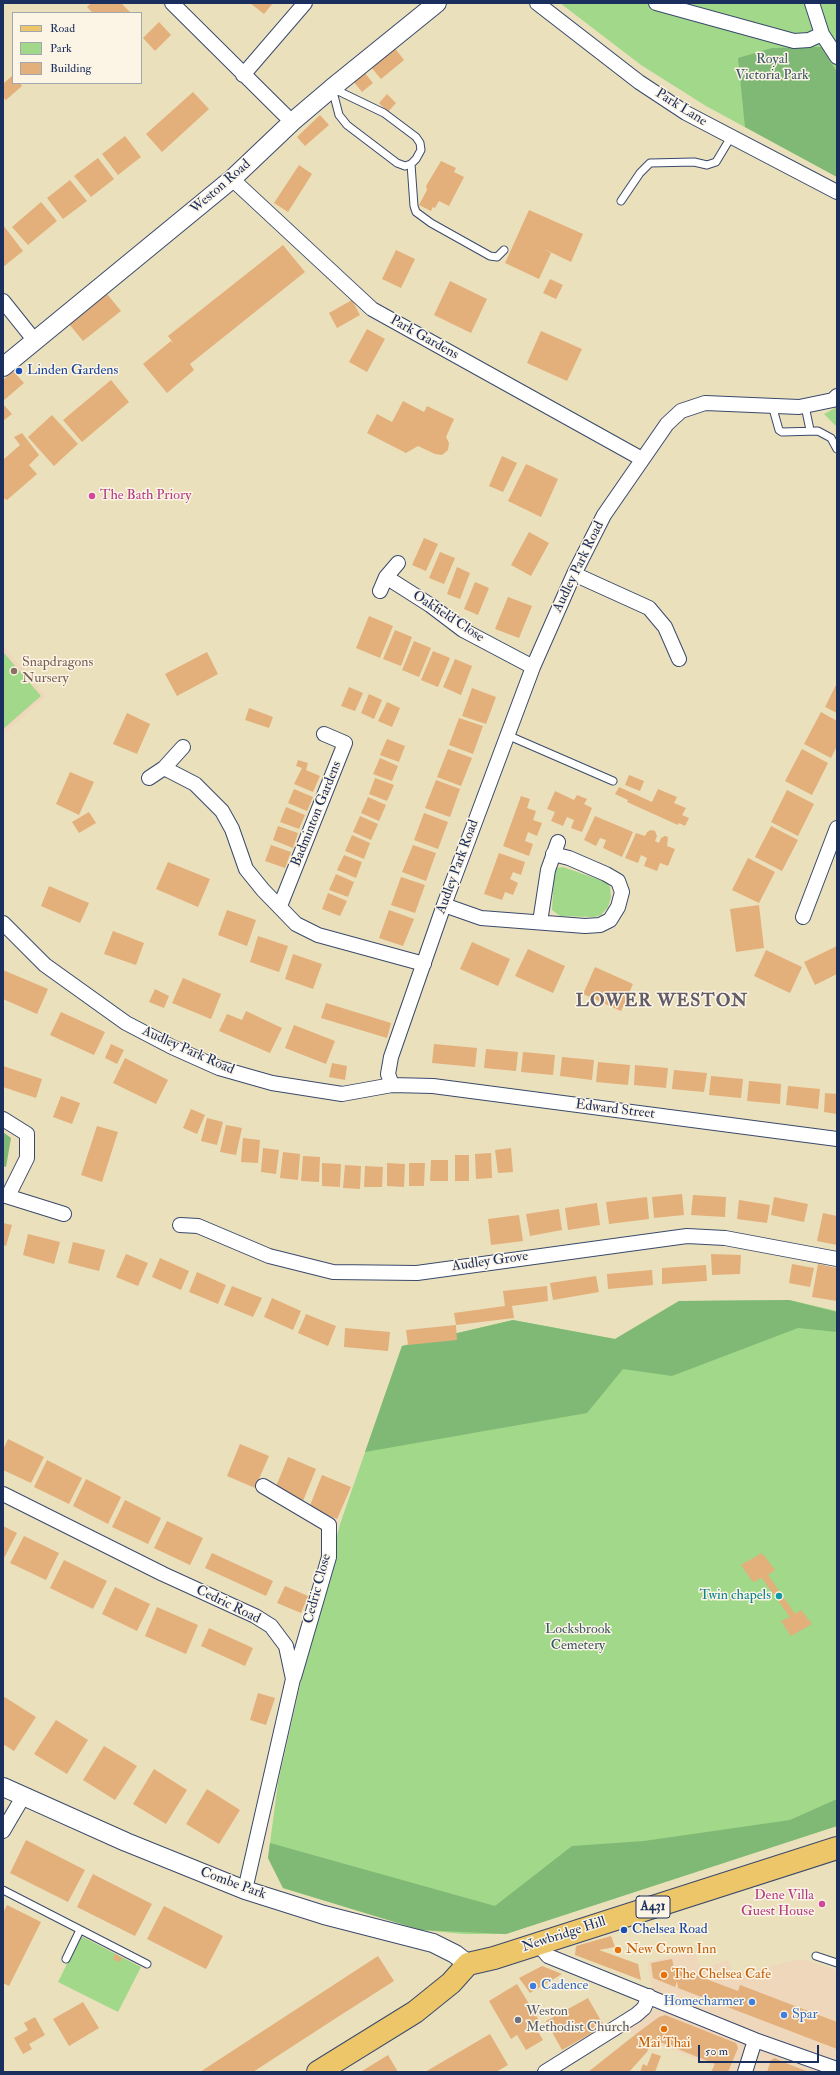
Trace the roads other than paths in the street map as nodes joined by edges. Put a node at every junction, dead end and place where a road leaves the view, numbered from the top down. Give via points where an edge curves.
1 (172, 3) edge
2 (305, 3) edge
3 (437, 3) edge
4 (538, 3) edge
5 (656, 3) edge
6 (812, 3) edge
7 (822, 34) junction
8 (837, 57) edge
9 (243, 75) junction
10 (332, 88) junction
11 (292, 122) junction
12 (731, 137) junction
13 (412, 164) junction
14 (232, 180) junction
15 (837, 192) edge
16 (621, 201) dead end
17 (504, 250) dead end
18 (3, 301) edge
19 (35, 341) junction
20 (3, 367) edge
21 (837, 396) edge
22 (772, 405) junction
23 (806, 406) junction
24 (810, 430) junction
25 (837, 449) edge
26 (642, 459) junction
27 (398, 563) dead end
28 (574, 574) junction
29 (386, 577) junction
30 (380, 591) dead end
31 (679, 659) dead end
32 (533, 667) junction
33 (324, 734) dead end
34 (507, 735) junction
35 (183, 746) dead end
36 (164, 768) junction
37 (150, 778) dead end
38 (613, 781) dead end
39 (837, 828) edge
40 (444, 904) junction
41 (280, 906) junction
42 (802, 917) dead end
43 (540, 922) junction
44 (3, 923) edge
45 (424, 964) junction
46 (392, 1085) junction
47 (3, 1119) edge
48 (837, 1139) edge
49 (6, 1196) edge
50 (64, 1214) dead end
51 (180, 1226) dead end
52 (837, 1259) edge
53 (263, 1486) dead end
54 (3, 1494) edge
55 (293, 1679) junction
56 (3, 1786) edge
57 (23, 1797) junction
58 (3, 1831) edge
59 (837, 1848) edge
60 (3, 1890) edge
61 (245, 1890) junction
62 (80, 1930) junction
63 (538, 1944) junction
64 (816, 1956) dead end
65 (66, 1959) dead end
66 (837, 1963) edge
67 (147, 1964) dead end
68 (468, 1964) junction
69 (649, 1996) junction
70 (755, 2040) junction
71 (837, 2069) edge
72 (318, 2072) edge
73 (545, 2072) edge
74 (745, 2072) edge

1 - 9 street
2 - 9 street
3 - 10 street, Weston Road
4 - 12 street, Park Lane via 639,82 686,113
5 - 7 street via 794,41 809,40
6 - 7 street
7 - 8 street
9 - 11 street
10 - 11 street, Weston Road
10 - 13 lane via 339,115 347,125 397,163 405,166
10 - 13 lane via 374,108 416,137 421,150
11 - 14 street, Weston Road
12 - 15 street, Park Lane
12 - 16 lane via 716,162 707,165 694,162 650,163
13 - 17 lane via 416,212 490,256 497,257
14 - 19 street, Weston Road
14 - 26 street, Park Gardens via 372,309
18 - 19 street
19 - 20 street, Weston Road
21 - 23 street, Audley Park Road via 833,400
22 - 23 street, Audley Park Road
22 - 24 lane via 779,430 782,432
22 - 26 street, Audley Park Road via 705,403 681,411 667,424
23 - 24 lane
24 - 25 lane via 825,433
26 - 28 street, Audley Park Road via 604,515
27 - 29 street
28 - 31 street via 649,608 665,627
28 - 32 street, Audley Park Road
29 - 30 street
29 - 32 street, Oakfield Close via 463,630
32 - 34 street, Audley Park Road
33 - 41 street, Badminton Gardens via 345,743
34 - 38 lane
34 - 40 street, Audley Park Road
35 - 36 street
36 - 37 street
36 - 41 street via 195,784 222,811 232,829 246,869
39 - 42 street
40 - 43 street via 480,918
40 - 45 street, Audley Park Road
41 - 45 street via 296,924 318,935
43 - 43 street via 585,926 600,925 610,920 618,907 622,892 618,881 569,858 555,848 548,870
44 - 46 street, Audley Park Road via 45,965 126,1023 219,1068 272,1083 342,1094
45 - 46 street, Audley Park Road via 391,1057 388,1074
46 - 48 street, Edward Street via 434,1086
47 - 49 street via 27,1134 27,1158
49 - 50 street
51 - 52 street, Audley Grove via 198,1226 269,1256 334,1272 417,1273 687,1236 725,1238
53 - 55 street, Cedric Close via 329,1525 328,1557
54 - 55 street, Cedric Road via 271,1626 286,1646
55 - 61 street, Cedric Road
56 - 57 street, Combe Park
57 - 58 street
57 - 61 street, Combe Park
59 - 63 main road, Newbridge Hill / A431
60 - 62 lane
61 - 68 street, Combe Park via 433,1943
62 - 65 lane
62 - 67 lane
63 - 68 main road, Newbridge Hill / A431
63 - 69 street via 548,1956
64 - 66 lane
68 - 72 main road via 451,1983 415,2012
69 - 70 street
69 - 73 street via 644,2008 636,2015
70 - 71 street
70 - 74 street

